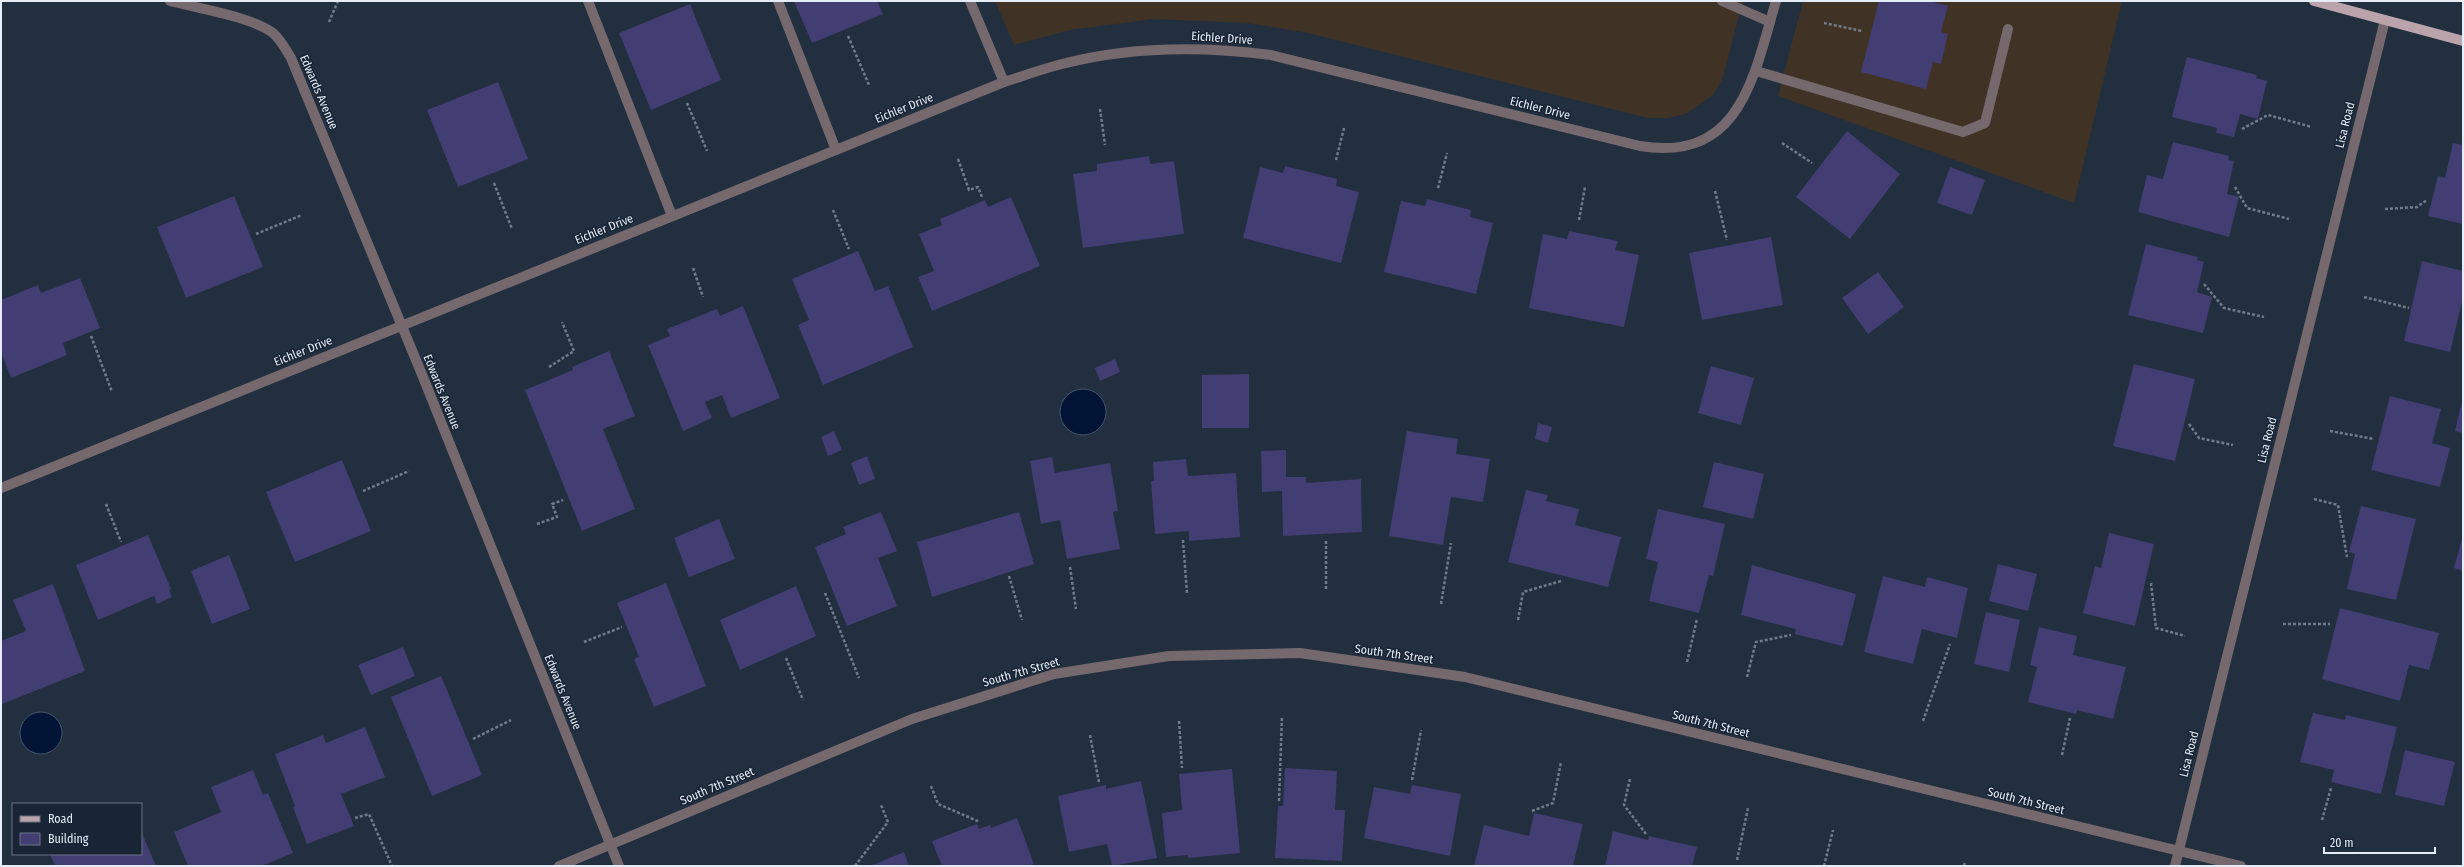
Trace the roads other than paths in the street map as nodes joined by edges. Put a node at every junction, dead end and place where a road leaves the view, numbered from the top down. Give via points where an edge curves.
1 (170, 1) edge
2 (588, 1) edge
3 (778, 1) edge
4 (1722, 1) edge
5 (1776, 1) edge
6 (2314, 1) edge
7 (974, 2) edge
8 (2385, 20) junction
9 (1770, 22) junction
10 (2008, 29) dead end
11 (2463, 41) edge
12 (1756, 70) junction
13 (1004, 82) junction
14 (836, 150) junction
15 (672, 216) junction
16 (401, 325) junction
17 (1, 488) edge
18 (610, 845) junction
19 (2178, 851) junction
20 (559, 866) edge
21 (619, 866) edge
22 (2175, 866) edge
23 (2241, 866) edge

1 - 16 street, Edwards Avenue via 244,20 266,29 278,38 291,58
2 - 15 street
3 - 14 street
4 - 9 street
5 - 9 street, Eichler Drive
6 - 8 main road
7 - 13 street
8 - 11 main road
8 - 19 street, Lisa Road
9 - 12 street, Eichler Drive
10 - 12 street via 1985,123 1962,132
12 - 13 street, Eichler Drive via 1742,103 1721,128 1696,142 1668,148 1640,146 1303,62 1240,51 1125,51 1061,64
13 - 14 street, Eichler Drive
14 - 15 street, Eichler Drive
15 - 16 street, Eichler Drive
16 - 17 street, Eichler Drive
16 - 18 street, Edwards Avenue
18 - 19 street, South 7th Street via 912,719 1054,674 1169,656 1300,653 1465,678
18 - 20 street, South 7th Street
18 - 21 street, Edwards Avenue
19 - 22 street, Lisa Road
19 - 23 street, South 7th Street

